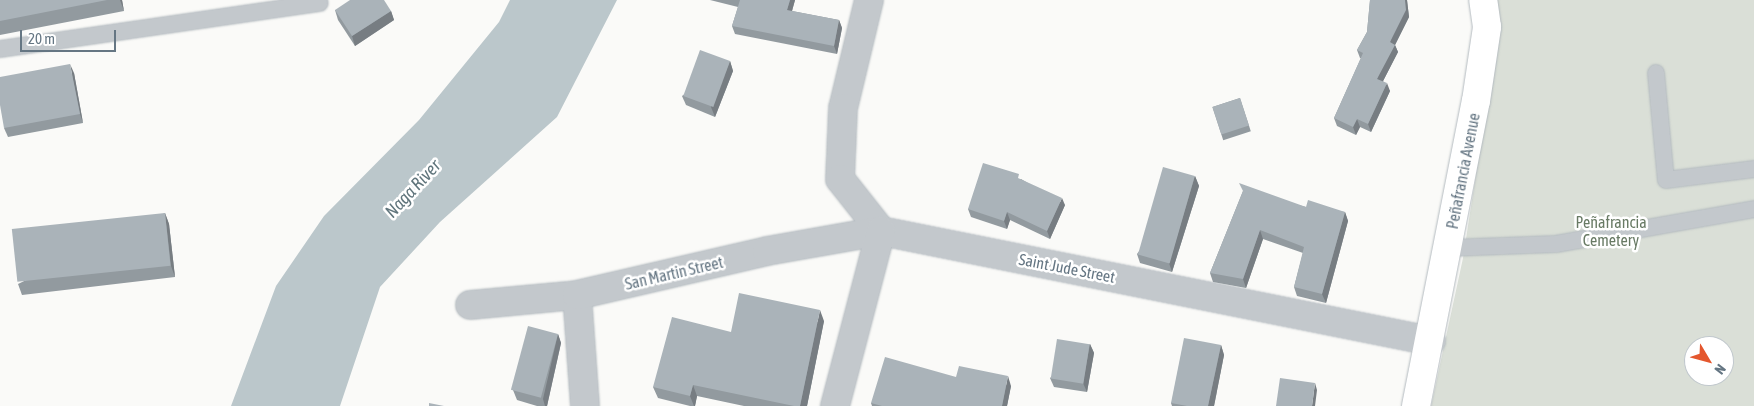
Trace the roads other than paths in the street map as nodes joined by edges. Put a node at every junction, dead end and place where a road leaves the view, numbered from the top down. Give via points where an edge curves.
1 (869, 0) edge
2 (1483, 0) edge
3 (320, 2) dead end
4 (0, 49) edge
5 (1656, 73) dead end
6 (1754, 169) edge
7 (1754, 209) edge
8 (881, 231) junction
9 (1448, 248) junction
10 (577, 295) junction
11 (470, 305) dead end
12 (1431, 340) junction
13 (588, 406) edge
14 (835, 406) edge
15 (1416, 406) edge

1 - 8 street via 842,108 840,179
2 - 9 main road, Peñafrancia Avenue via 1487,27
3 - 4 lane
5 - 6 lane via 1666,180
7 - 9 lane via 1556,244
8 - 10 street, San Martin Street via 766,251
8 - 12 street, Saint Jude Street
8 - 14 street
9 - 12 main road, Peñafrancia Avenue
10 - 11 street, San Martin Street
10 - 13 street
12 - 15 main road, Peñafrancia Avenue

